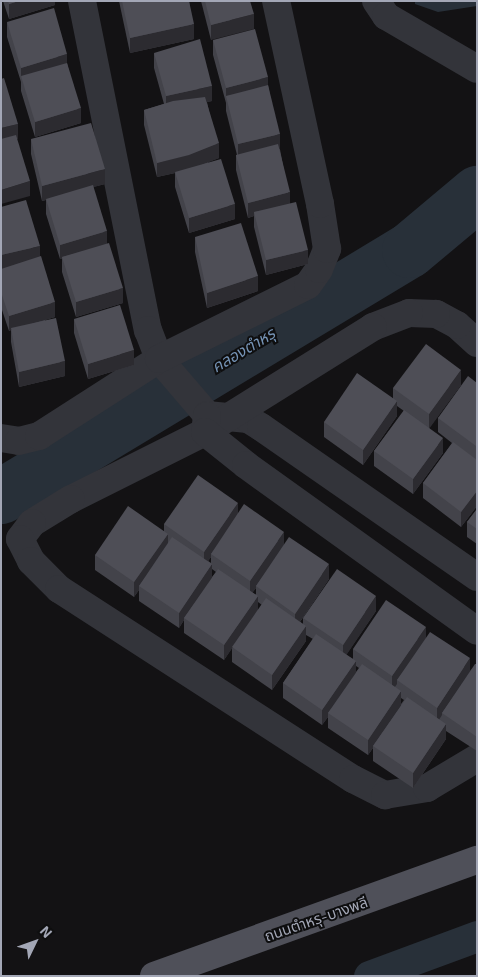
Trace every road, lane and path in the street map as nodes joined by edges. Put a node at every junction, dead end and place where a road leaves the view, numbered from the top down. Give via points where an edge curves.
1 (82, 1) edge
2 (276, 1) edge
3 (376, 1) edge
4 (477, 69) edge
5 (477, 343) edge
6 (167, 369) junction
7 (210, 418) junction
8 (1, 438) edge
9 (477, 577) edge
10 (477, 631) edge
11 (477, 758) edge
12 (477, 860) edge
13 (154, 976) edge

1 - 6 street via 148,330
2 - 6 street via 327,249 308,285
3 - 4 street via 386,16
5 - 7 street via 457,325 436,314 409,313 373,326
6 - 7 street
6 - 8 street via 39,436 19,442
7 - 9 street via 248,419 261,426
7 - 10 street
7 - 11 street via 32,523 20,539 31,561 59,589 353,779 385,795 427,788
12 - 13 main road, ถนนตำหรุ-บางพลี

